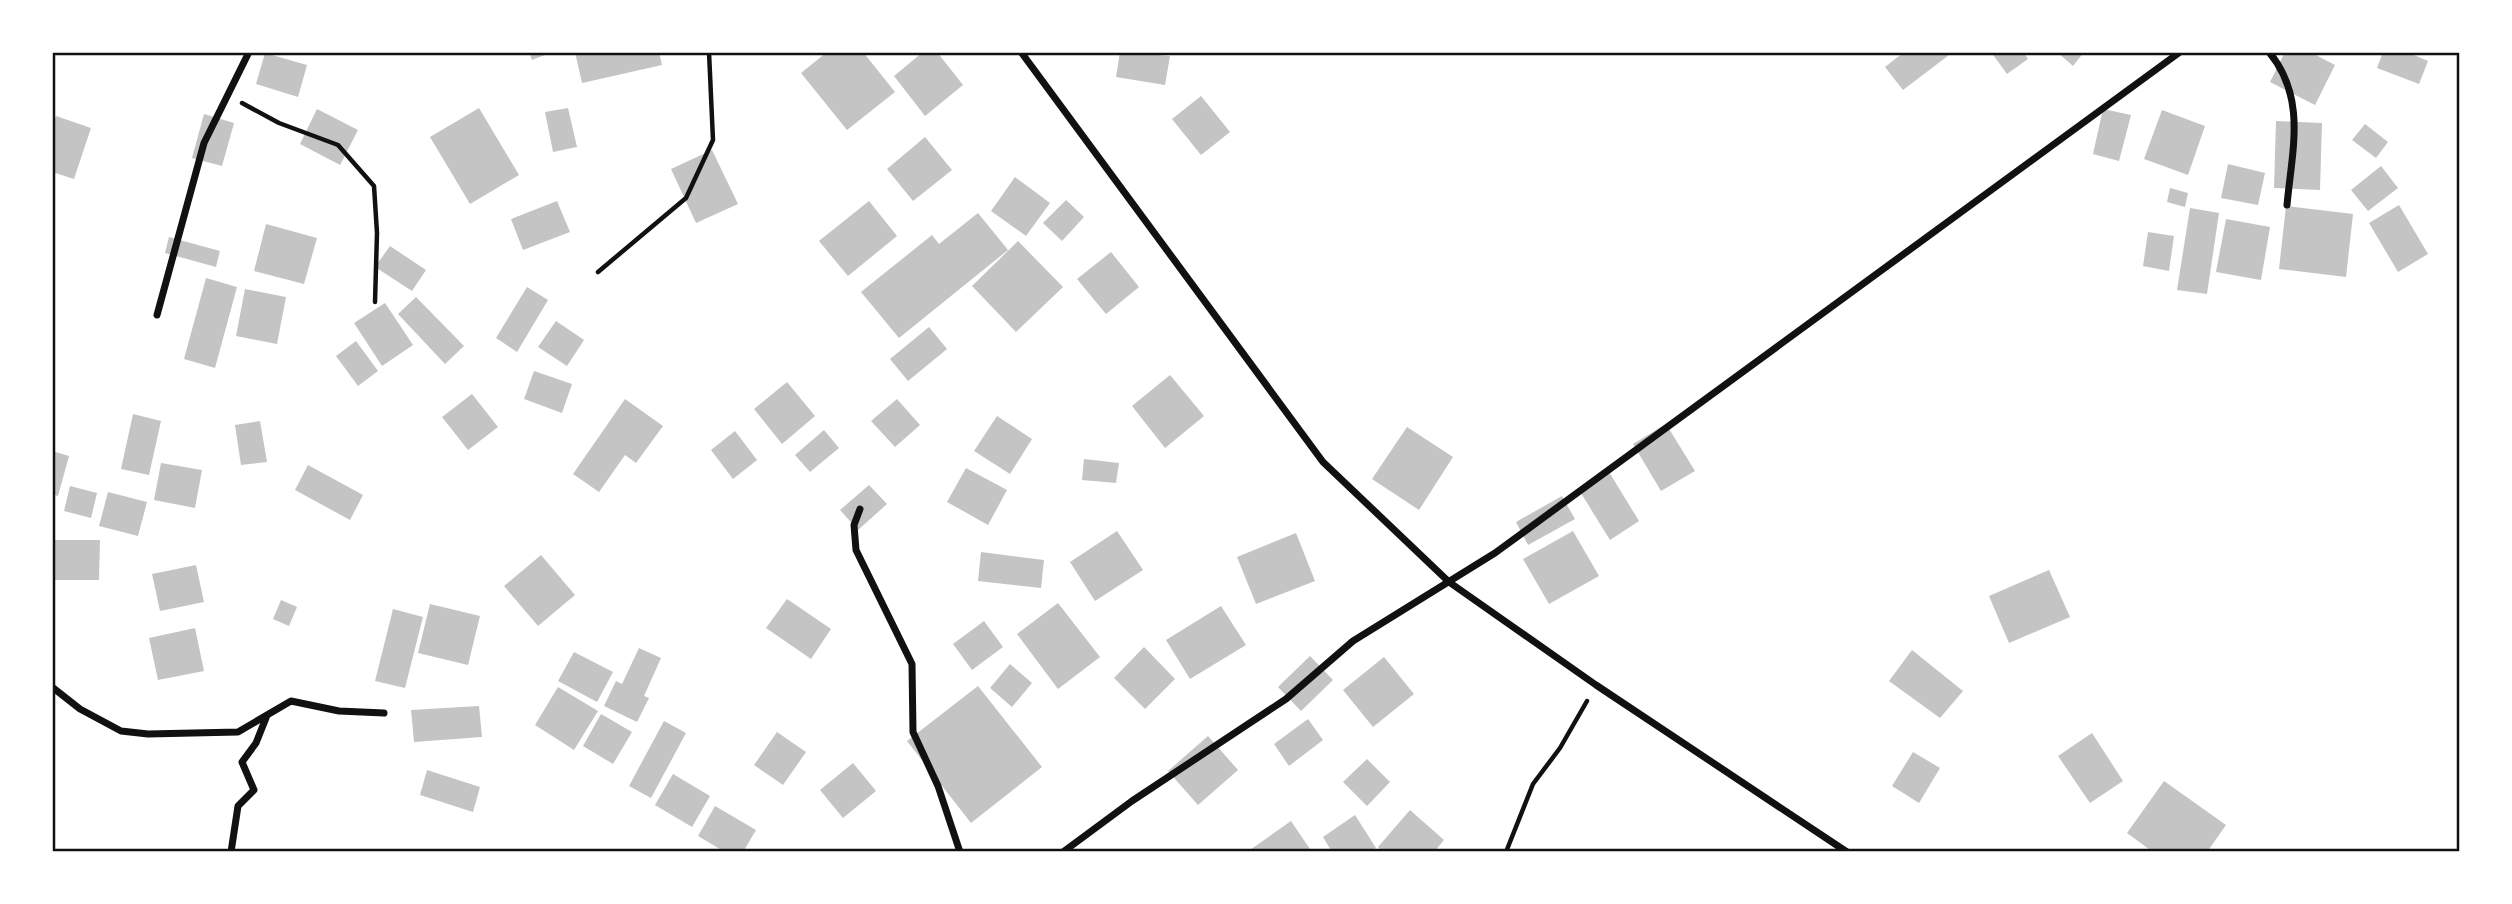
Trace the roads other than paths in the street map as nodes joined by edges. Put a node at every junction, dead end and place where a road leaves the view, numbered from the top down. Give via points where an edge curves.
1 (249, 52) edge
2 (1021, 52) edge
3 (2180, 52) edge
4 (2269, 52) edge
5 (2287, 205) dead end
6 (158, 315) dead end
7 (860, 509) dead end
8 (1448, 582) junction
9 (52, 687) edge
10 (384, 713) dead end
11 (266, 717) junction
12 (231, 852) edge
13 (960, 852) edge
14 (1063, 852) edge
15 (1847, 852) edge

1 - 6 street via 204,143
2 - 8 street via 1323,463
3 - 8 street via 1495,553
4 - 5 street via 2285,72 2296,117
7 - 13 street via 854,525 856,550 912,664 913,732 938,786
8 - 14 street via 1353,641 1286,699
8 - 15 street
9 - 11 street via 121,732 238,732
10 - 11 street via 290,701
11 - 12 street via 242,762 254,790 238,806

